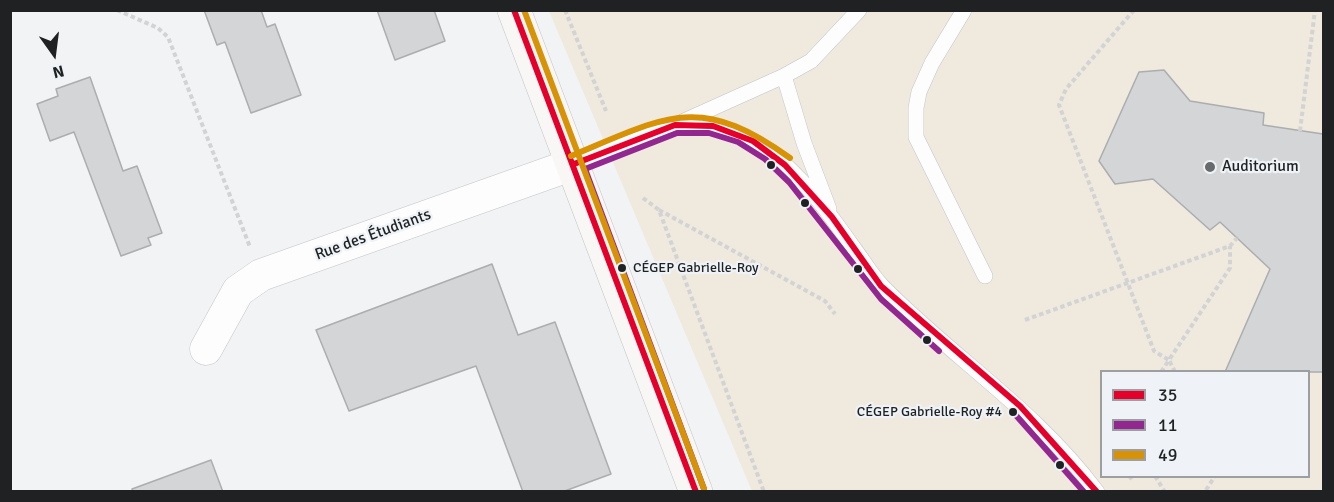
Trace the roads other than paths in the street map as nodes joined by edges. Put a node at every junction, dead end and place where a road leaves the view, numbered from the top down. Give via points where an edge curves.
1 (514, 10) edge
2 (859, 10) edge
3 (964, 10) edge
4 (784, 76) junction
5 (675, 124) junction
6 (574, 164) junction
7 (832, 217) junction
8 (985, 276) dead end
9 (206, 349) dead end
10 (696, 492) edge
11 (1097, 492) edge

1 - 6 street
2 - 4 lane via 811,61
3 - 8 lane via 919,92 916,137
4 - 5 lane
4 - 7 lane
5 - 6 lane
5 - 7 lane via 713,126 753,141 785,165
6 - 9 street, Rue des Étudiants via 261,275 238,291
6 - 10 street
7 - 11 lane via 881,286 1020,406

